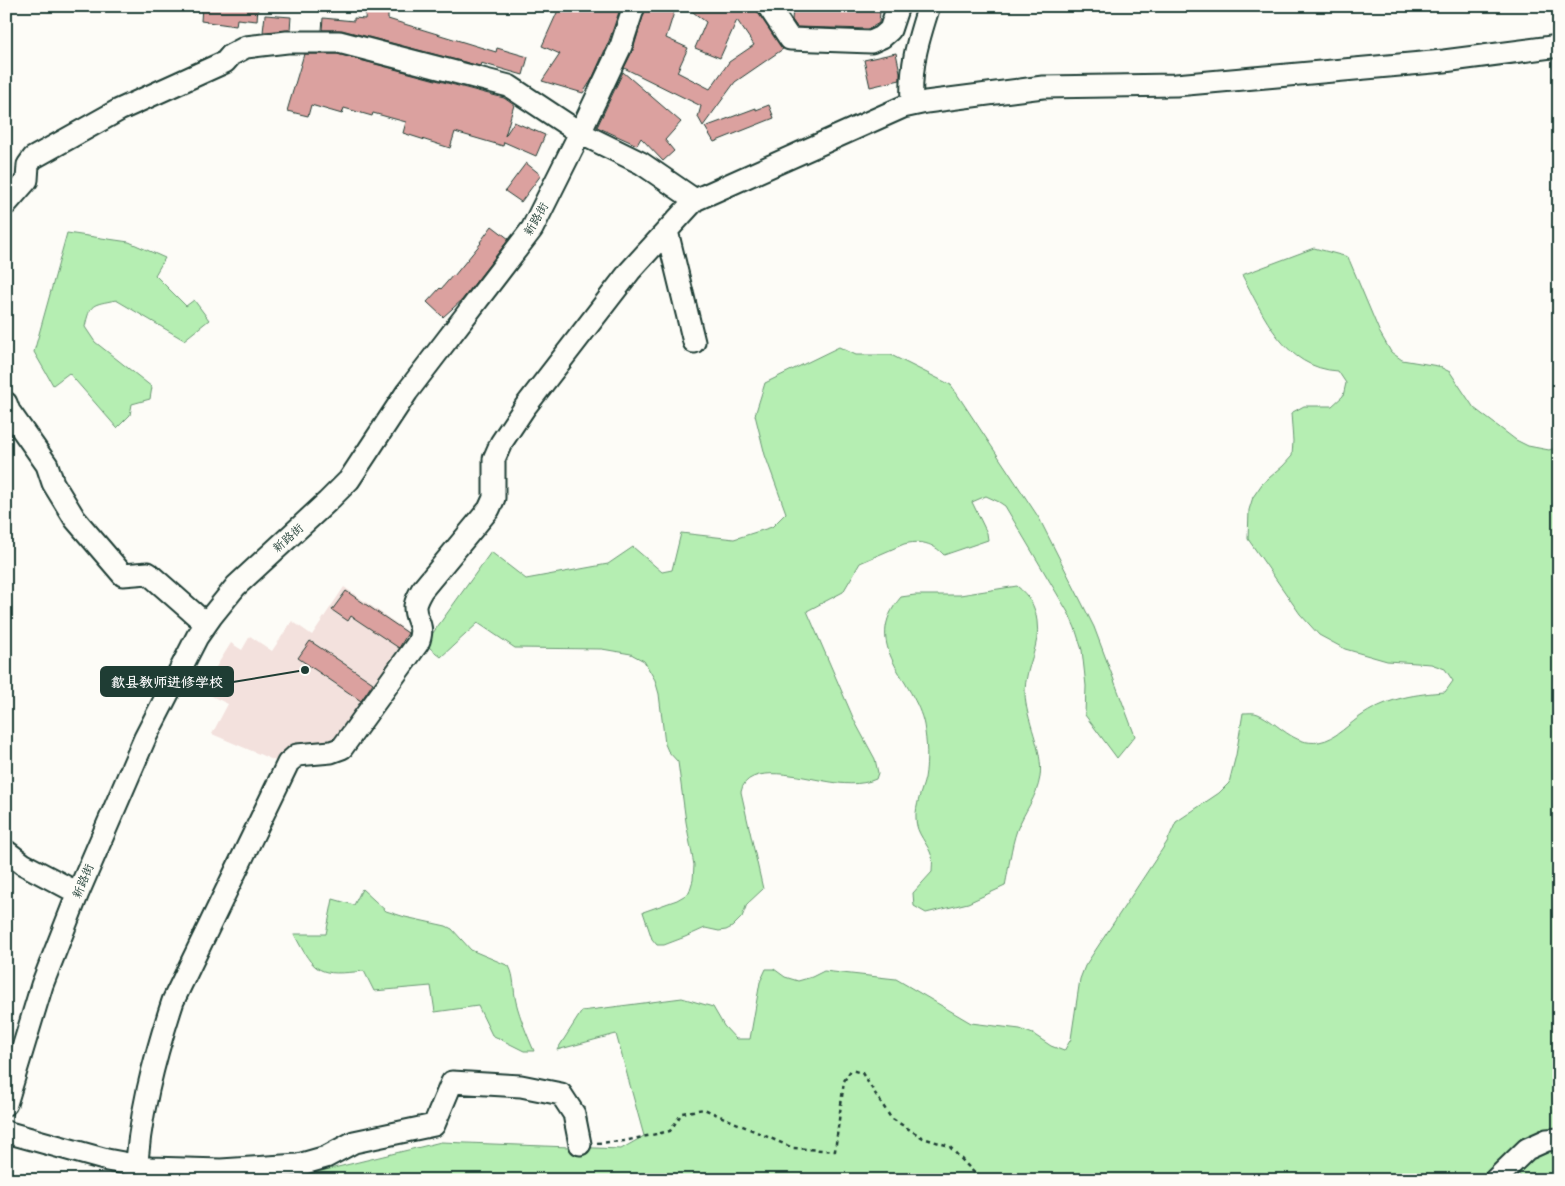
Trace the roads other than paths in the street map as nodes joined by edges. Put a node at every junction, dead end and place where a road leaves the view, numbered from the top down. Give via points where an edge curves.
1 (634, 6) edge
2 (768, 6) edge
3 (898, 6) edge
4 (929, 6) edge
5 (1559, 46) edge
6 (912, 105) junction
7 (580, 133) junction
8 (695, 200) junction
9 (6, 204) edge
10 (667, 231) junction
11 (694, 342) dead end
12 (6, 403) edge
13 (206, 624) junction
14 (6, 851) edge
15 (78, 893) junction
16 (6, 1104) edge
17 (6, 1132) edge
18 (1559, 1139) edge
19 (580, 1144) road end
20 (136, 1173) edge
21 (1495, 1180) edge

1 - 7 street, 新路街 via 621,46
2 - 3 street via 790,39 864,43 877,40 890,30
4 - 6 street via 915,52
5 - 6 street via 1444,61 1176,85 1043,87
6 - 8 street
7 - 8 street via 641,163
7 - 9 street via 509,86 339,42 308,40 266,44 240,49 225,62 119,110 32,158 28,165 28,180
7 - 13 street, 新路街 via 532,229 407,392 349,480 250,572
8 - 10 street
10 - 11 street
10 - 20 street via 630,271 546,378 501,443 493,464 494,498 489,508 417,600 416,612 422,633 418,643 342,748 297,755 288,763 173,1001 156,1056 139,1136
12 - 13 street via 8,411 47,465 53,483 74,519 122,575 148,573
13 - 15 street, 新路街 via 145,738
14 - 15 street via 23,864
15 - 16 street, 新路街 via 42,985
17 - 20 street via 107,1160
18 - 21 street via 1527,1149
19 - 20 street via 574,1114 561,1094 521,1086 452,1082 434,1125 354,1142 326,1157 298,1165 221,1170 150,1168

